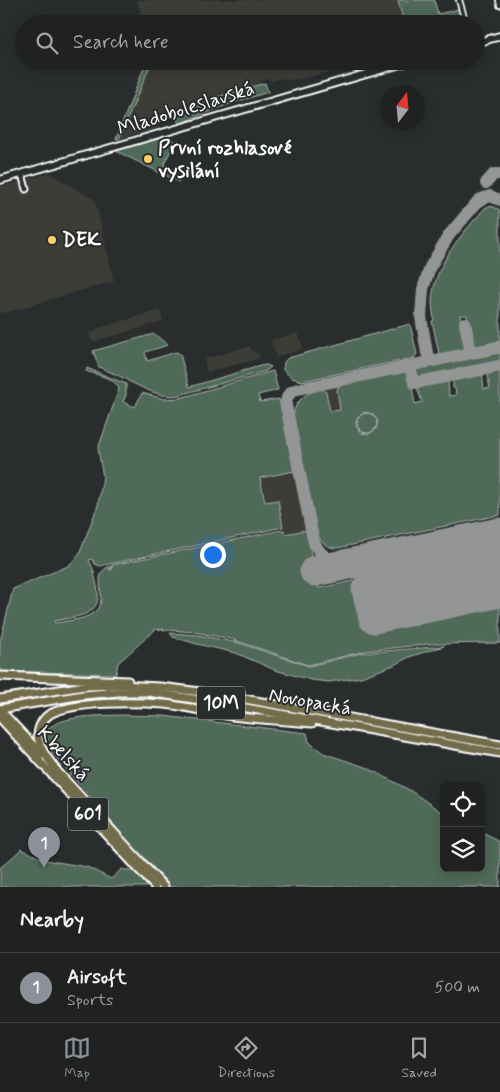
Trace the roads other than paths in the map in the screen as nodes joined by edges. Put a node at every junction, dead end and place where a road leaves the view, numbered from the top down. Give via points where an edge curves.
1 (459, 0) edge
2 (499, 0) edge
3 (500, 5) edge
4 (463, 15) edge
5 (500, 36) edge
6 (485, 40) edge
7 (380, 70) edge
8 (22, 174) junction
9 (0, 180) edge
10 (26, 189) dead end
11 (0, 676) edge
12 (173, 688) junction
13 (0, 699) edge
14 (0, 709) edge
15 (0, 718) edge
16 (357, 727) junction
17 (500, 746) edge
18 (500, 753) edge
19 (56, 770) junction
20 (155, 887) edge
21 (164, 887) edge

1 - 4 street
2 - 3 street
5 - 6 main road
7 - 8 main road, Mladoboleslavská
8 - 9 main road, Mladoboleslavská
8 - 10 street
11 - 12 main road, 10M via 136,681
12 - 13 main road, 10M via 110,685 64,688
12 - 17 main road, Novopacká / 10M
14 - 16 main road, Novopacká / 10M via 83,695 119,692 163,694
14 - 19 main road, Kbelská / 601
15 - 20 main road, Kbelská / 601
16 - 18 main road, Novopacká / 10M
16 - 19 main road, 10M via 240,717 165,704 81,706 50,714 40,727 38,737 42,750
19 - 21 main road, Kbelská / 601

